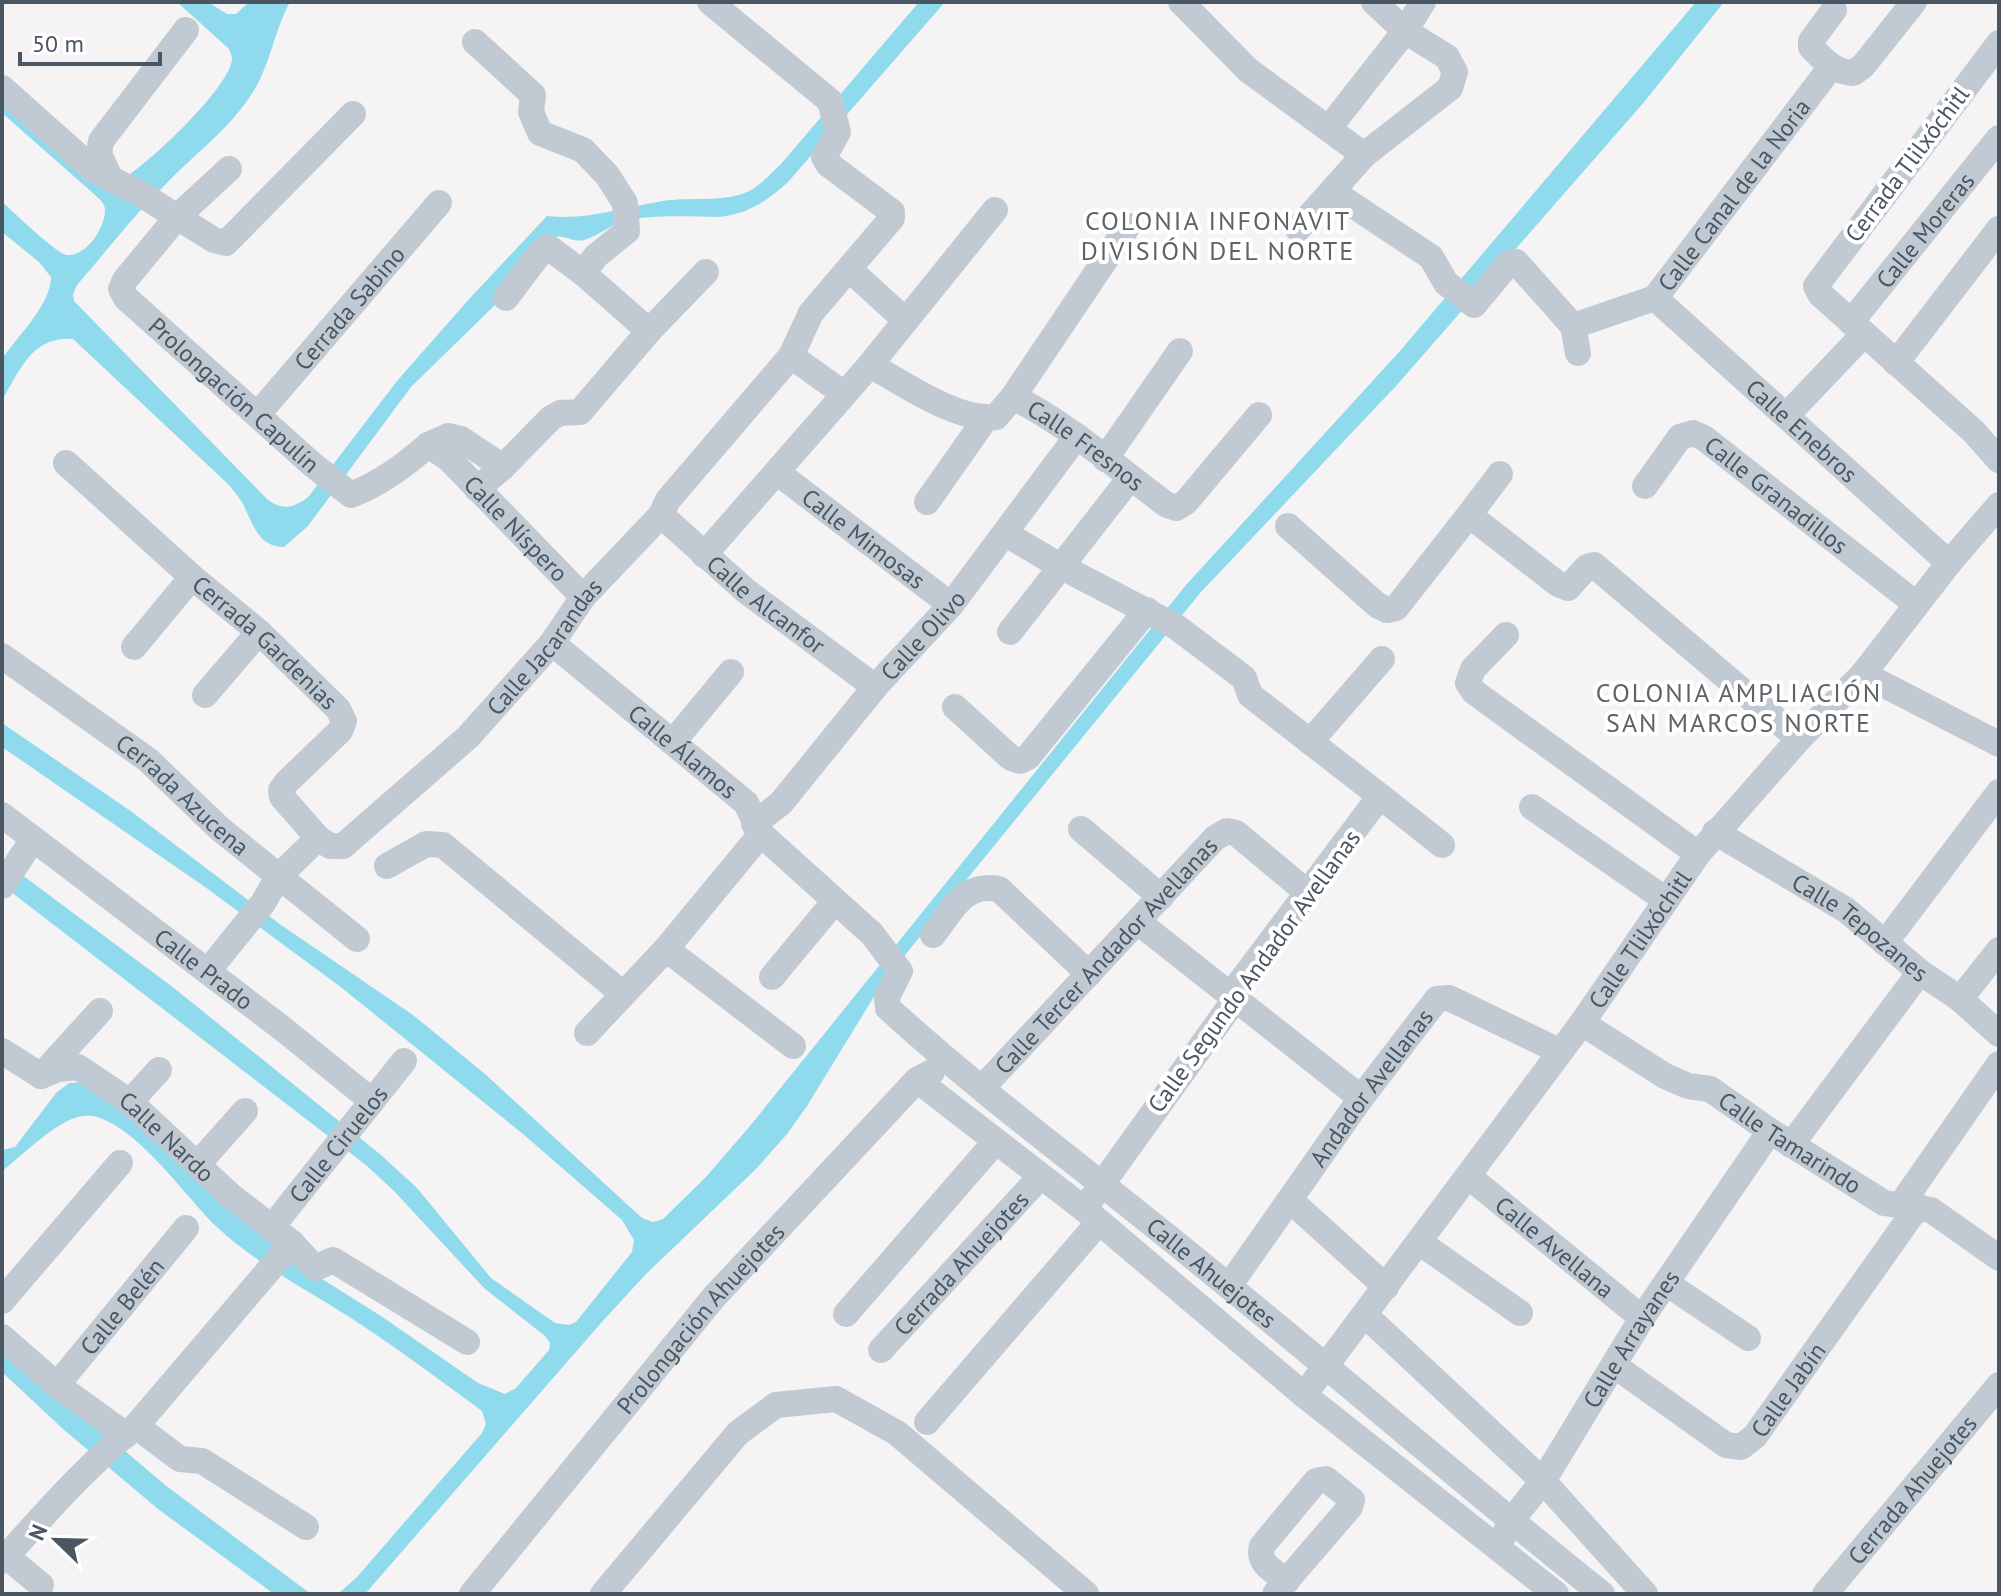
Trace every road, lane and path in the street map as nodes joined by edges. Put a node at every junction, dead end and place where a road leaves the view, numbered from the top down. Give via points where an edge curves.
1 (710, 2) edge
2 (1181, 2) edge
3 (1374, 2) edge
4 (1423, 2) edge
5 (1914, 2) edge
6 (1834, 10) dead end
7 (186, 30) dead end
8 (1405, 31) junction
9 (475, 42) dead end
10 (1999, 43) edge
11 (1831, 67) junction
12 (2, 88) edge
13 (353, 114) dead end
14 (1329, 128) junction
15 (1999, 138) edge
16 (1364, 155) junction
17 (229, 169) dead end
18 (112, 180) junction
19 (1333, 192) junction
20 (439, 203) dead end
21 (995, 210) dead end
22 (166, 211) junction
23 (1128, 226) dead end
24 (1298, 229) dead end
25 (1999, 229) edge
26 (849, 269) junction
27 (706, 272) dead end
28 (583, 273) junction
29 (506, 298) dead end
30 (1655, 298) junction
31 (905, 320) junction
32 (1573, 326) junction
33 (1858, 328) junction
34 (649, 331) junction
35 (1180, 351) dead end
36 (1578, 353) dead end
37 (791, 356) junction
38 (1896, 363) junction
39 (870, 365) junction
40 (844, 394) junction
41 (1013, 397) junction
42 (258, 414) junction
43 (1259, 415) dead end
44 (1787, 415) junction
45 (986, 418) junction
46 (1077, 436) junction
47 (438, 452) junction
48 (1105, 459) junction
49 (1999, 460) edge
50 (66, 463) dead end
51 (503, 467) junction
52 (778, 473) junction
53 (1500, 474) dead end
54 (1130, 478) junction
55 (1645, 486) dead end
56 (477, 489) junction
57 (927, 502) dead end
58 (1999, 505) edge
59 (661, 515) junction
60 (1469, 515) junction
61 (1288, 526) dead end
62 (1006, 534) junction
63 (704, 555) junction
64 (1949, 563) junction
65 (1060, 566) junction
66 (192, 577) junction
67 (583, 597) junction
68 (1916, 604) junction
69 (951, 605) junction
70 (1158, 617) junction
71 (259, 632) junction
72 (1010, 632) dead end
73 (1506, 635) dead end
74 (552, 643) junction
75 (134, 647) dead end
76 (2, 656) edge
77 (1382, 659) dead end
78 (731, 672) dead end
79 (1863, 674) junction
80 (875, 687) junction
81 (205, 695) dead end
82 (955, 707) dead end
83 (1799, 739) junction
84 (673, 742) junction
85 (1310, 742) junction
86 (1999, 744) edge
87 (1999, 792) edge
88 (1380, 796) junction
89 (1532, 807) dead end
90 (2, 815) edge
91 (758, 829) junction
92 (1081, 829) dead end
93 (1715, 832) junction
94 (318, 838) junction
95 (33, 839) junction
96 (1442, 845) dead end
97 (1698, 854) junction
98 (387, 866) dead end
99 (9, 876) edge
100 (278, 877) junction
101 (1308, 893) junction
102 (1161, 897) junction
103 (1666, 900) junction
104 (835, 901) junction
105 (1138, 922) junction
106 (872, 934) joint
107 (933, 935) dead end
108 (357, 939) dead end
109 (1885, 943) junction
110 (1999, 950) edge
111 (657, 957) junction
112 (208, 971) junction
113 (1920, 972) junction
114 (1089, 974) junction
115 (772, 977) dead end
116 (623, 994) junction
117 (1236, 998) junction
118 (1960, 999) junction
119 (100, 1011) dead end
120 (1582, 1023) junction
121 (587, 1033) dead end
122 (1999, 1034) edge
123 (793, 1046) dead end
124 (2, 1051) edge
125 (1559, 1051) junction
126 (404, 1061) dead end
127 (1999, 1064) edge
128 (951, 1065) junction
129 (159, 1070) dead end
130 (41, 1076) junction
131 (917, 1080) junction
132 (983, 1087) junction
133 (1361, 1098) junction
134 (130, 1102) junction
135 (245, 1111) dead end
136 (364, 1111) junction
137 (1781, 1138) junction
138 (996, 1141) junction
139 (120, 1163) dead end
140 (197, 1165) junction
141 (1468, 1176) junction
142 (1040, 1177) junction
143 (1102, 1183) junction
144 (1291, 1201) junction
145 (1909, 1206) junction
146 (1091, 1216) junction
147 (186, 1228) dead end
148 (284, 1240) junction
149 (1419, 1242) junction
150 (1999, 1258) edge
151 (1666, 1283) junction
152 (1229, 1286) junction
153 (1386, 1287) junction
154 (2, 1301) edge
155 (1520, 1313) dead end
156 (846, 1314) dead end
157 (1365, 1315) junction
158 (1642, 1318) junction
159 (2, 1337) edge
160 (1748, 1338) dead end
161 (467, 1342) dead end
162 (881, 1350) dead end
163 (1615, 1366) junction
164 (1326, 1367) junction
165 (57, 1385) junction
166 (1999, 1385) edge
167 (1304, 1395) junction
168 (927, 1422) dead end
169 (127, 1433) junction
170 (1543, 1481) junction
171 (1511, 1521) junction
172 (306, 1527) dead end
173 (1496, 1549) junction
174 (4, 1558) edge
175 (41, 1585) dead end
176 (472, 1594) edge
177 (603, 1594) edge
178 (1086, 1594) edge
179 (1556, 1594) edge
180 (1602, 1594) edge
181 (1645, 1594) edge
182 (1825, 1594) edge

1 - 26 street, Calle Jacarandas via 830,101 838,132 824,157 892,212 886,227
2 - 14 street via 1248,70
3 - 8 street
4 - 8 street
5 - 11 street via 1863,66 1853,73
6 - 11 street via 1811,41
7 - 18 street via 101,141 99,154
8 - 14 street
8 - 16 street via 1447,57 1455,72 1450,88
9 - 28 street via 533,95 531,112 540,133 583,150 625,203 627,231
10 - 33 street, Cerrada Tlilxóchitl via 1816,286
11 - 30 street, Calle Canal de la Noria
12 - 18 street
13 - 22 street via 226,243
14 - 16 street
15 - 33 street, Calle Moreras
16 - 19 street
17 - 22 street
18 - 22 street
19 - 24 street
19 - 32 street via 1431,257 1446,283 1474,305 1508,264 1516,262
20 - 42 street, Cerrada Sabino
21 - 31 street, Calle Mimosas
22 - 42 street, Prolongación Capulín via 121,289
23 - 41 street
25 - 38 street
26 - 31 street
26 - 37 street, Calle Jacarandas via 811,313
27 - 34 street
28 - 29 street via 548,247
28 - 34 street
30 - 32 street, Calle Canal de la Noria
30 - 44 street, Calle Enebros
31 - 39 street, Calle Mimosas
32 - 36 street
33 - 38 street
33 - 44 street, Calle Moreras
34 - 51 street via 580,412 551,418
35 - 48 street
37 - 40 street
37 - 59 street, Calle Jacarandas via 668,500
38 - 49 street
39 - 40 street, Calle Mimosas
39 - 45 street, Calle Fresnos via 942,404
40 - 52 street, Calle Mimosas
41 - 45 street, Calle Fresnos via 996,417
41 - 46 street, Calle Fresnos
42 - 47 street, Prolongación Capulín via 351,495
43 - 54 street, Calle Fresnos via 1176,508
44 - 64 street, Calle Enebros
45 - 57 street
46 - 48 street, Calle Fresnos
46 - 62 street, Calle Olivo
47 - 51 street via 448,436
47 - 56 street, Calle Níspero
48 - 54 street, Calle Fresnos
50 - 66 street, Cerrada Gardenias
51 - 56 street
52 - 63 street, Calle Mimosas
52 - 69 street, Calle Mimosas
53 - 60 street
54 - 65 street
55 - 68 street, Calle Granadillos via 1680,437 1693,433
56 - 67 street, Calle Níspero
58 - 64 street, Calle Tlilxóchitl
59 - 63 street, Calle Alcanfor
59 - 67 street, Calle Jacarandas
60 - 61 street via 1396,608 1387,610
60 - 83 street via 1558,584 1568,588 1594,565
62 - 65 street
62 - 69 street, Calle Olivo
63 - 80 street, Calle Alcanfor
64 - 68 street, Calle Tlilxóchitl
65 - 70 street
65 - 72 street
66 - 71 street, Cerrada Gardenias
66 - 75 street
67 - 74 street, Calle Jacarandas
68 - 79 street, Calle Tlilxóchitl
69 - 80 street, Calle Olivo
70 - 82 street via 1020,761
70 - 85 street via 1244,678 1250,695
71 - 81 street
71 - 94 street, Cerrada Gardenias via 344,721 281,790
73 - 97 street via 1473,669 1468,683 1474,692
74 - 84 street, Calle Álamos
74 - 94 street, Calle Jacarandas via 468,737 358,834 343,846
76 - 100 street, Cerrada Azucena via 148,760
77 - 85 street
78 - 84 street
79 - 83 street, Calle Tlilxóchitl
79 - 86 street
80 - 91 street, Calle Olivo
83 - 93 street, Calle Tlilxóchitl
84 - 91 street, Calle Álamos via 746,803
85 - 88 street
87 - 109 street
88 - 96 street
88 - 101 street, Calle Segundo Andador Avellanas
89 - 103 street
90 - 95 street, Calle Prado
91 - 104 street, Calle Álamos
91 - 111 street, Calle Olivo
92 - 102 street
93 - 97 street, Calle Tlilxóchitl
93 - 109 street, Calle Tepozanes via 1846,910
94 - 100 street
95 - 99 street
95 - 112 street, Calle Prado
97 - 103 street, Calle Tlilxóchitl
98 - 116 street via 426,844 443,845
100 - 108 street, Cerrada Azucena
100 - 112 street
101 - 102 street, Calle Tercer Andador Avellanas via 1227,831
101 - 117 street, Calle Segundo Andador Avellanas via 1238,985
102 - 105 street, Calle Tercer Andador Avellanas
103 - 120 street, Calle Tlilxóchitl
104 - 106 street, Calle Álamos
104 - 115 street
105 - 114 street, Calle Tercer Andador Avellanas
105 - 117 street
106 - 128 street, Calle Ahuejotes via 900,971 887,997 888,1008
107 - 114 street via 968,891 999,889
109 - 113 street, Calle Tepozanes
110 - 118 street
111 - 116 street
111 - 123 street
112 - 136 street, Calle Prado
113 - 118 street, Calle Tepozanes
113 - 137 street, Calle Arrayanes
114 - 132 street, Calle Tercer Andador Avellanas
116 - 121 street
117 - 133 street
117 - 143 street, Calle Segundo Andador Avellanas
118 - 122 street, Calle Tepozanes
119 - 130 street
120 - 125 street, Calle Tlilxóchitl
120 - 137 street, Calle Tamarindo via 1665,1076 1710,1089
124 - 130 street
125 - 133 street, Andador Avellanas via 1449,998 1437,999
125 - 141 street, Calle Tlilxóchitl
126 - 136 street, Calle Ciruelos
127 - 145 street, Calle Jabín
128 - 131 street, Prolongación Ahuejotes
128 - 132 street, Calle Ahuejotes
129 - 134 street
130 - 134 street, Calle Nardo via 78,1067
131 - 138 street, Calle Ahuejotes
131 - 176 street, Prolongación Ahuejotes via 714,1297
132 - 143 street, Calle Ahuejotes
133 - 144 street, Andador Avellanas
134 - 140 street, Calle Nardo
135 - 140 street
136 - 148 street, Calle Ciruelos via 331,1151
137 - 145 street, Calle Tamarindo via 1884,1203
137 - 151 street, Calle Arrayanes
138 - 142 street, Calle Ahuejotes
138 - 156 street
139 - 154 street
140 - 148 street, Calle Nardo
141 - 149 street, Calle Tlilxóchitl
141 - 158 street, Calle Avellana
142 - 146 street, Calle Ahuejotes
142 - 162 street, Cerrada Ahuejotes
143 - 146 street, Calle Segundo Andador Avellanas
143 - 152 street, Calle Ahuejotes
144 - 152 street, Andador Avellanas
144 - 153 street
145 - 150 street, Calle Tamarindo via 1931,1210
145 - 163 street, Calle Jabín via 1755,1436 1741,1447 1726,1445
146 - 167 street, Calle Ahuejotes
146 - 168 street, Calle Segundo Andador Avellanas
147 - 165 street, Calle Belén
148 - 161 street, Calle Nardo via 315,1268 333,1260
148 - 169 street, Calle Ciruelos via 266,1276
149 - 153 street, Calle Tlilxóchitl
149 - 155 street
151 - 158 street, Calle Arrayanes
151 - 160 street
152 - 164 street, Calle Ahuejotes
153 - 157 street, Calle Tlilxóchitl
157 - 164 street, Calle Tlilxóchitl
157 - 170 street
158 - 163 street, Calle Arrayanes
159 - 165 street
163 - 170 street, Calle Arrayanes
164 - 167 street, Calle Tlilxóchitl
164 - 171 street, Calle Ahuejotes
165 - 169 street
166 - 182 street, Cerrada Ahuejotes
167 - 173 street, Calle Ahuejotes
169 - 172 street via 180,1459 202,1461
169 - 174 street, Calle Ciruelos via 94,1460
170 - 171 street, Calle Arrayanes
170 - 181 street
171 - 173 street, Calle Arrayanes
171 - 180 street, Calle Ahuejotes
173 - 179 street, Calle Ahuejotes
174 - 175 street
177 - 178 street via 738,1433 776,1405 836,1399 897,1433

